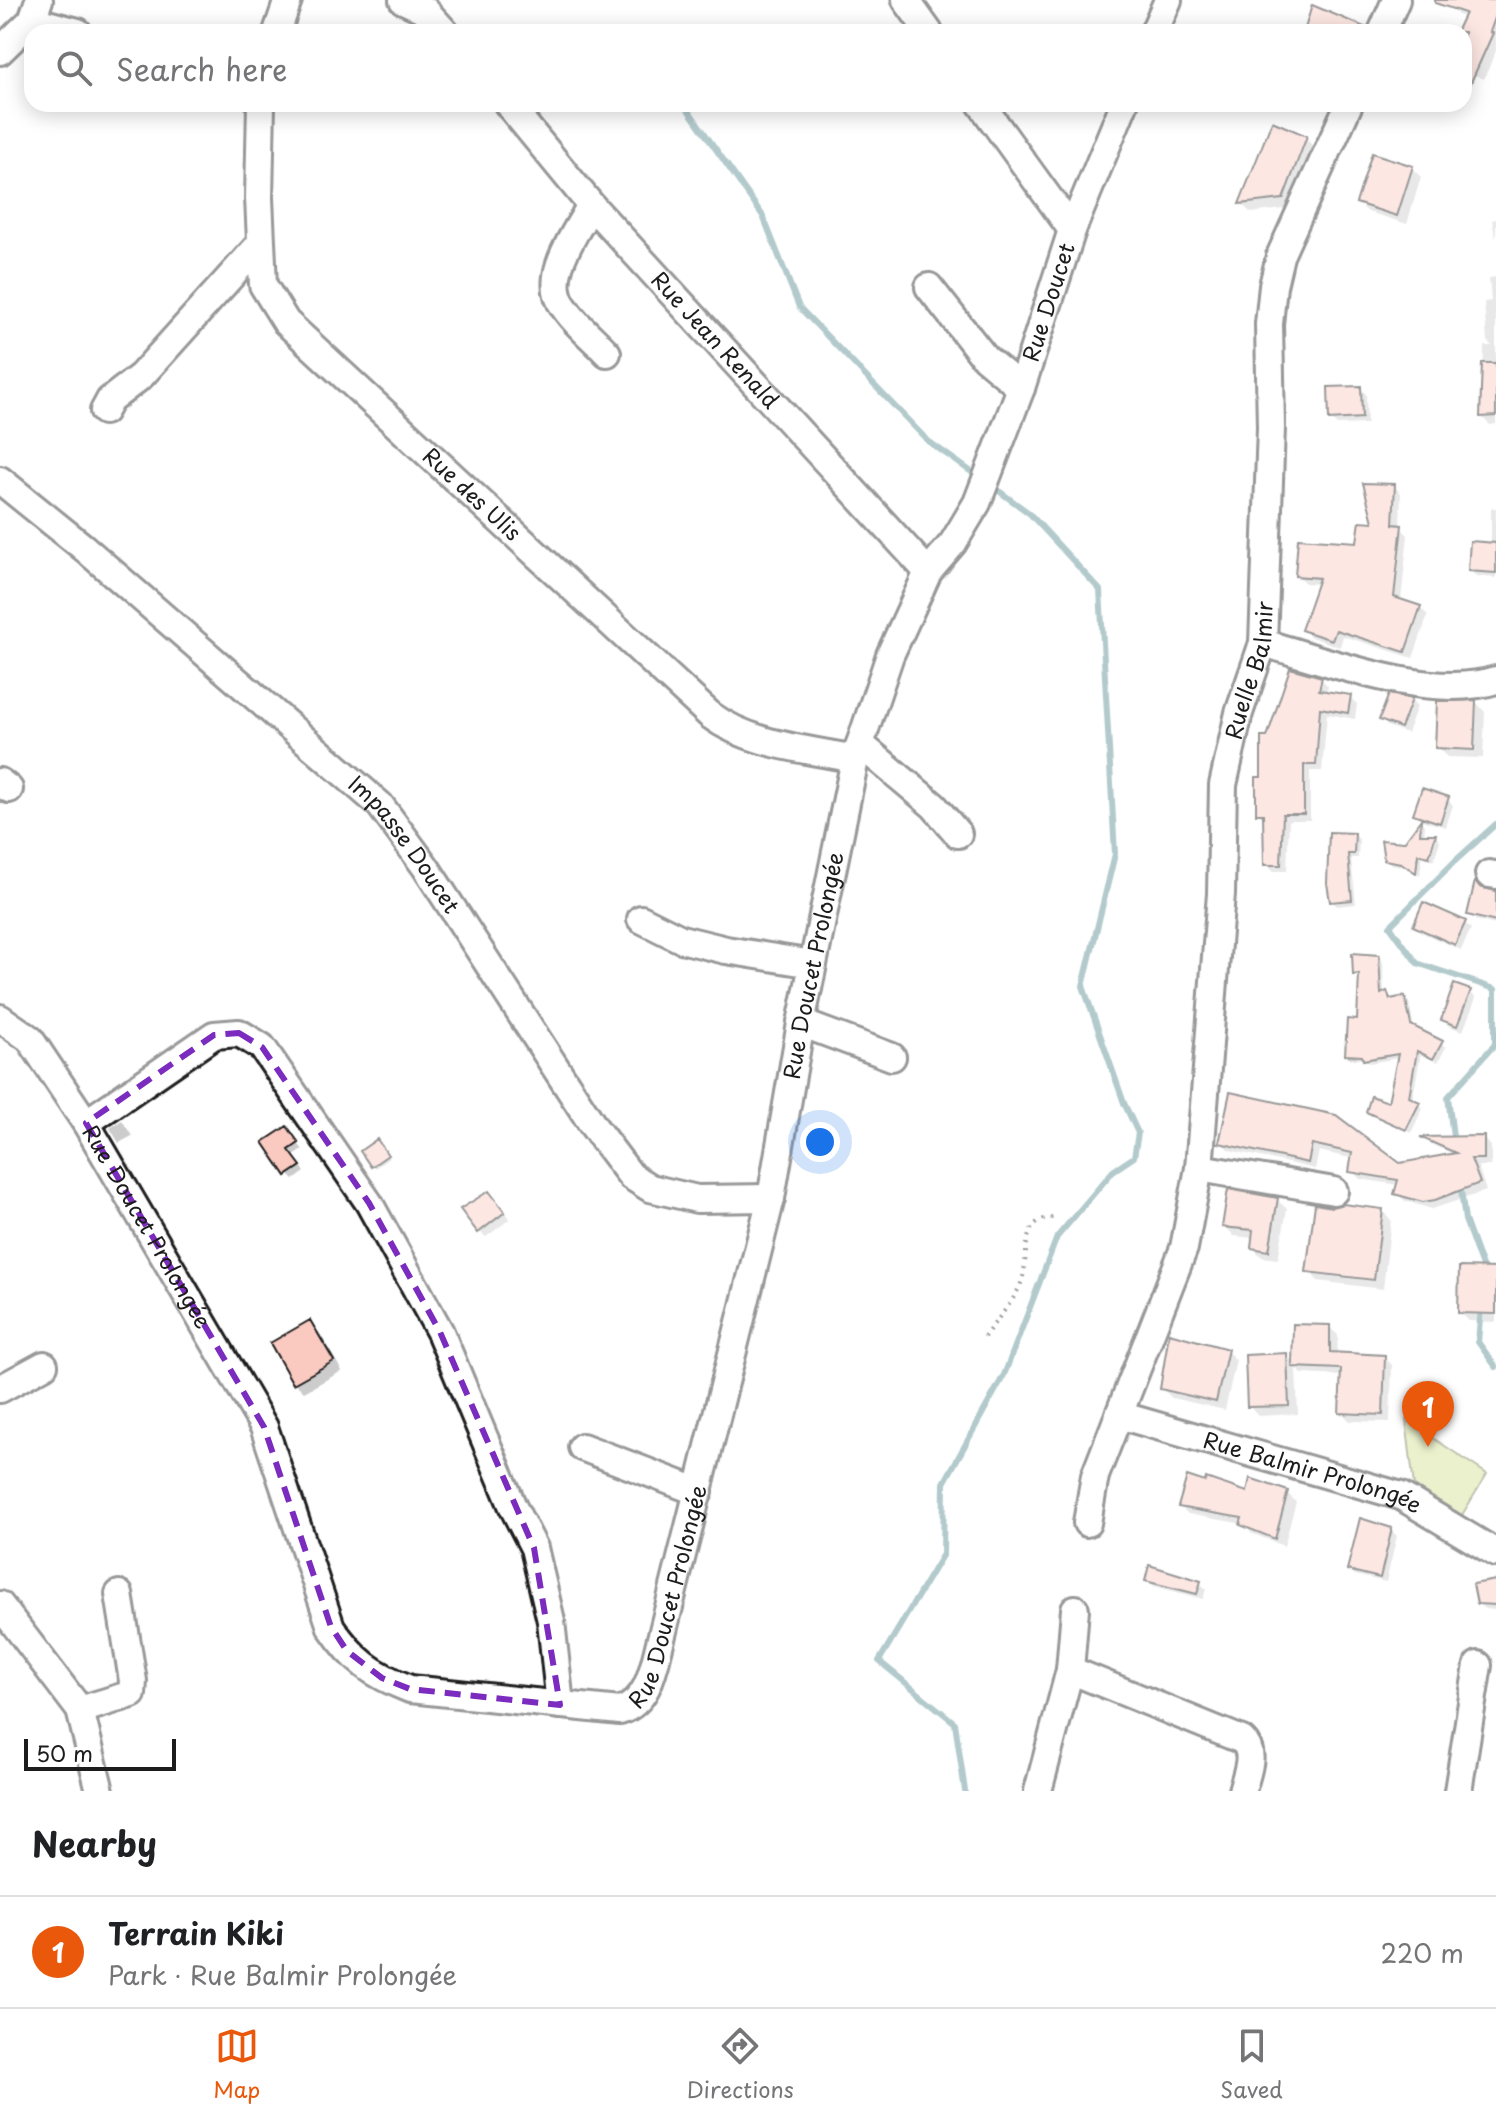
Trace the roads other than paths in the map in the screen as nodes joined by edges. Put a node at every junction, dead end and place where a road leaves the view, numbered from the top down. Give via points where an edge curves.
1 (288, 0) edge
2 (403, 0) edge
3 (1168, 0) edge
4 (1396, 0) edge
5 (908, 1) edge
6 (36, 10) edge
7 (63, 24) edge
8 (280, 24) edge
9 (438, 24) edge
10 (924, 24) edge
11 (1158, 24) edge
12 (1386, 24) edge
13 (1, 47) edge
14 (261, 112) edge
15 (515, 112) edge
16 (987, 112) edge
17 (1121, 112) edge
18 (1345, 112) edge
19 (591, 205) junction
20 (1072, 230) junction
21 (260, 244) junction
22 (929, 287) dead end
23 (607, 353) dead end
24 (1021, 388) junction
25 (104, 411) dead end
26 (0, 480) edge
27 (977, 503) joint
28 (928, 572) junction
29 (1263, 643) junction
30 (1493, 676) edge
31 (857, 752) junction
32 (958, 834) dead end
33 (641, 919) dead end
34 (813, 964) junction
35 (0, 1018) edge
36 (801, 1023) junction
37 (892, 1057) dead end
38 (86, 1123) junction
39 (1199, 1168) junction
40 (1334, 1191) dead end
41 (771, 1198) junction
42 (44, 1365) dead end
43 (0, 1389) edge
44 (1119, 1415) junction
45 (582, 1447) dead end
46 (699, 1492) junction
47 (1087, 1523) dead end
48 (1496, 1553) edge
49 (119, 1594) dead end
50 (0, 1605) edge
51 (1075, 1609) dead end
52 (1478, 1665) dead end
53 (1070, 1670) junction
54 (560, 1705) junction
55 (80, 1710) junction
56 (100, 1791) edge
57 (1038, 1791) edge
58 (1242, 1791) edge
59 (1458, 1791) edge

1 - 8 street
2 - 9 street via 425,10
3 - 11 street
4 - 12 street
5 - 10 street
6 - 7 street
6 - 13 street
14 - 21 street, Rue des Ulis
15 - 19 street, Rue Jean Renald
16 - 20 street
17 - 20 street, Rue Doucet
18 - 29 street, Ruelle Balmir via 1280,256 1273,286
19 - 23 street via 559,267 556,294
19 - 28 street, Rue Jean Renald
20 - 24 street, Rue Doucet
21 - 25 street
21 - 31 street, Rue des Ulis via 263,285 286,322 688,695 737,732
22 - 24 street via 985,358
24 - 27 street, Rue Doucet
26 - 41 street, Impasse Doucet via 380,805 631,1176 650,1188 697,1199
27 - 28 street, Rue Doucet Prolongée
28 - 31 street, Rue Doucet Prolongée via 890,655
29 - 30 street via 1401,681 1446,685
29 - 39 street, Ruelle Balmir via 1239,713 1223,785 1221,894
31 - 32 street via 934,806
31 - 34 street, Rue Doucet Prolongée
33 - 34 street via 681,939
34 - 36 street, Rue Doucet Prolongée
35 - 38 street, Rue Doucet Prolongée via 30,1039
36 - 37 street
36 - 41 street, Rue Doucet Prolongée
38 - 54 street, Rue Doucet Prolongée via 264,1427 331,1627 347,1651 382,1678 410,1689
38 - 54 street via 214,1035 239,1033 262,1047 369,1203 440,1332 534,1548 551,1621
39 - 40 street
39 - 44 street, Ruelle Balmir via 1184,1248
41 - 46 street, Rue Doucet Prolongée
42 - 43 street
44 - 47 street, Ruelle Balmir via 1095,1476
44 - 48 street, Rue Balmir Prolongée via 1401,1496
45 - 46 street
46 - 54 street, Rue Doucet Prolongée via 642,1698 620,1711
49 - 55 street via 132,1694
50 - 55 street
51 - 53 street
52 - 59 street
53 - 57 street
53 - 58 street via 1242,1740 1250,1754
55 - 56 street

